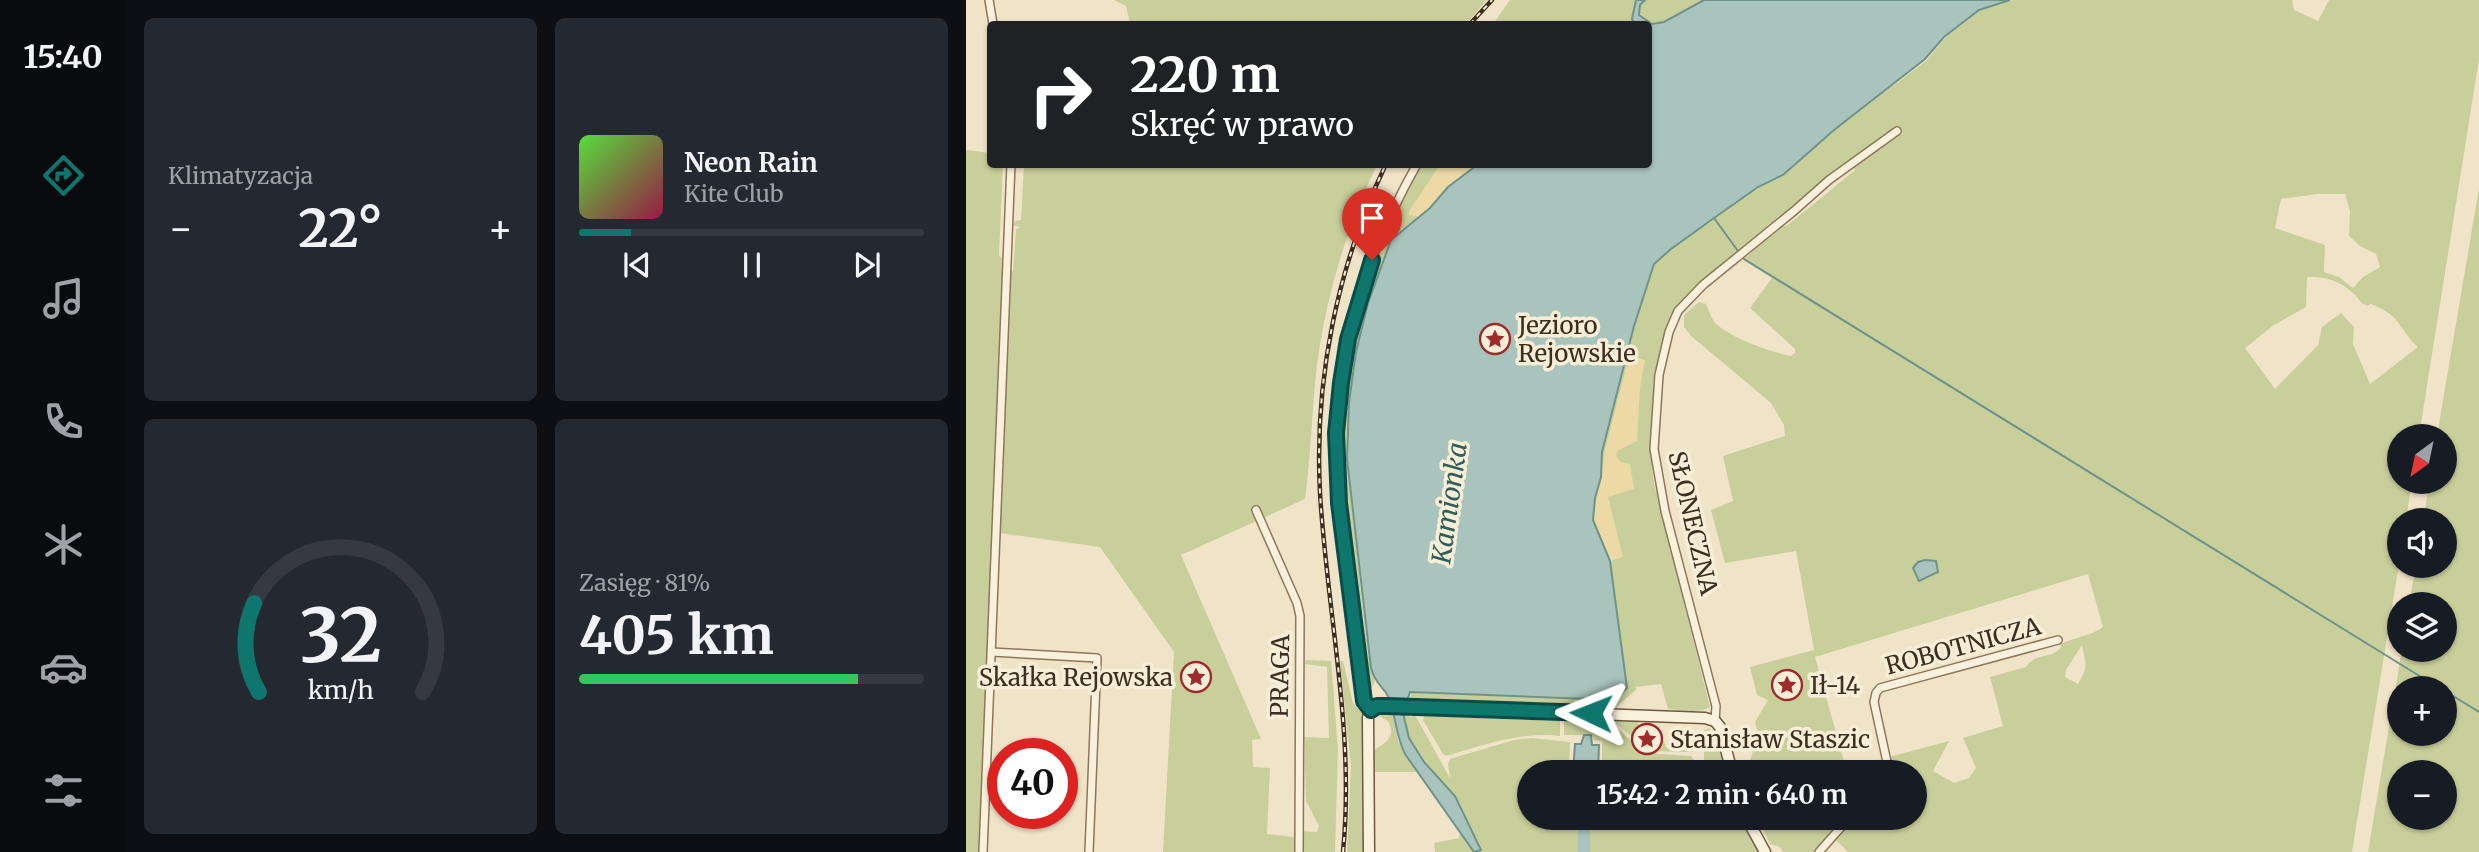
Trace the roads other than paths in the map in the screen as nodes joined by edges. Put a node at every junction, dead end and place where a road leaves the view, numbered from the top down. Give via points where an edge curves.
1 (989, 0) edge
2 (992, 21) edge
3 (1897, 131) dead end
4 (1011, 168) edge
5 (1415, 168) edge
6 (1256, 510) dead end
7 (2059, 640) dead end
8 (992, 652) junction
9 (1370, 711) junction
10 (1715, 721) junction
11 (1729, 760) edge
12 (1887, 760) edge
13 (1753, 830) edge
14 (1838, 830) edge
15 (983, 852) edge
16 (1089, 852) edge
17 (1299, 852) edge
18 (1369, 852) edge
19 (1765, 852) edge
20 (1819, 852) edge

1 - 2 street
3 - 10 street, SŁONECZNA via 1829,180 1703,285 1678,311 1669,332 1659,375 1654,449 1665,511 1716,709
4 - 8 street
5 - 9 street via 1359,296 1338,407 1340,512 1360,681
6 - 17 street, PRAGA via 1300,616
7 - 12 street, ROBOTNICZA via 1880,688 1874,702
8 - 15 street
8 - 16 street via 1097,658
9 - 10 street via 1376,706 1412,706
9 - 18 street
10 - 11 street, SŁONECZNA
13 - 19 street
14 - 20 street

